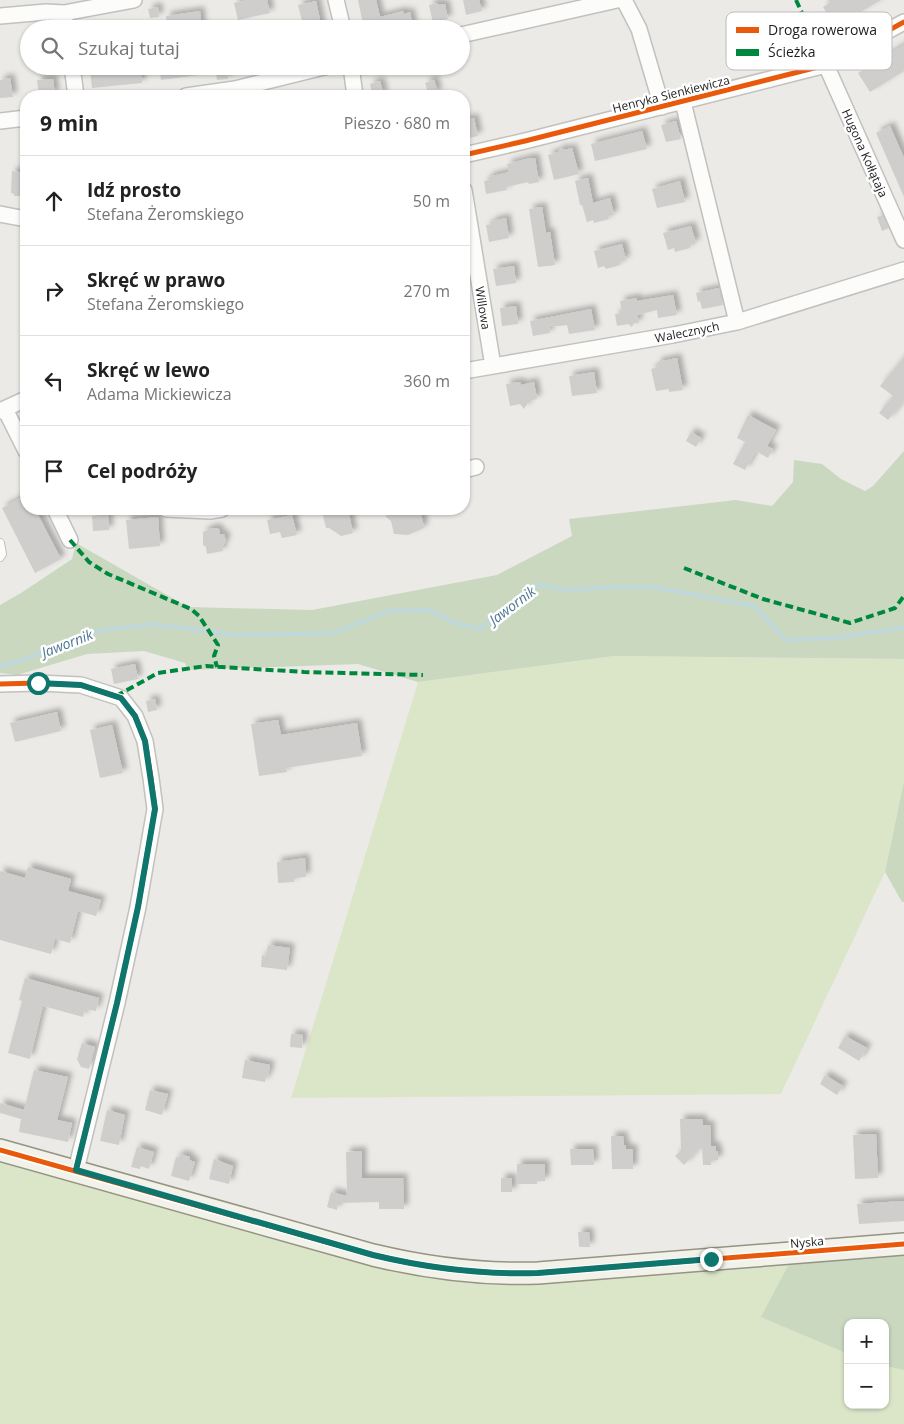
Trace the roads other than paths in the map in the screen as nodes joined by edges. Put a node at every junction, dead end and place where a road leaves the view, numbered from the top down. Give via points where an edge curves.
1 (134, 0) edge
2 (336, 0) edge
3 (616, 0) edge
4 (624, 0) edge
5 (44, 6) edge
6 (64, 13) junction
7 (0, 16) edge
8 (65, 20) edge
9 (341, 20) edge
10 (904, 22) edge
11 (892, 29) edge
12 (470, 34) edge
13 (807, 70) edge
14 (828, 70) edge
15 (73, 75) edge
16 (292, 75) edge
17 (352, 75) edge
18 (75, 90) edge
19 (228, 90) edge
20 (354, 90) edge
21 (683, 102) junction
22 (662, 107) junction
23 (20, 119) edge
24 (0, 121) edge
25 (470, 154) edge
26 (0, 214) edge
27 (20, 218) edge
28 (470, 226) edge
29 (904, 240) edge
30 (904, 270) edge
31 (738, 322) junction
32 (493, 366) junction
33 (470, 370) edge
34 (20, 402) edge
35 (2, 410) edge
36 (20, 442) edge
37 (58, 515) edge
38 (70, 540) dead end
39 (0, 542) edge
40 (0, 557) edge
41 (0, 684) edge
42 (0, 1150) edge
43 (76, 1170) junction
44 (904, 1244) edge

1 - 6 street
2 - 9 street
3 - 12 street
4 - 22 street via 639,29
5 - 6 street
5 - 7 street
6 - 8 street
10 - 11 street, Henryka Sienkiewicza
13 - 21 street, Henryka Sienkiewicza
14 - 29 street, Hugona Kołłątaja
15 - 18 street
16 - 19 street
17 - 20 street
21 - 22 street, Henryka Sienkiewicza
21 - 31 street
22 - 25 street, Henryka Sienkiewicza
23 - 24 street
26 - 27 street
28 - 32 street, Willowa
30 - 31 street, Walecznych
31 - 32 street, Walecznych
32 - 33 street, Walecznych
34 - 35 street
35 - 36 street
37 - 38 street
39 - 40 lane
41 - 43 street via 81,685 121,698 135,716 145,741 152,778 155,809 138,907
42 - 43 street, Nyska
43 - 44 street, Nyska via 373,1255 465,1272 538,1273

